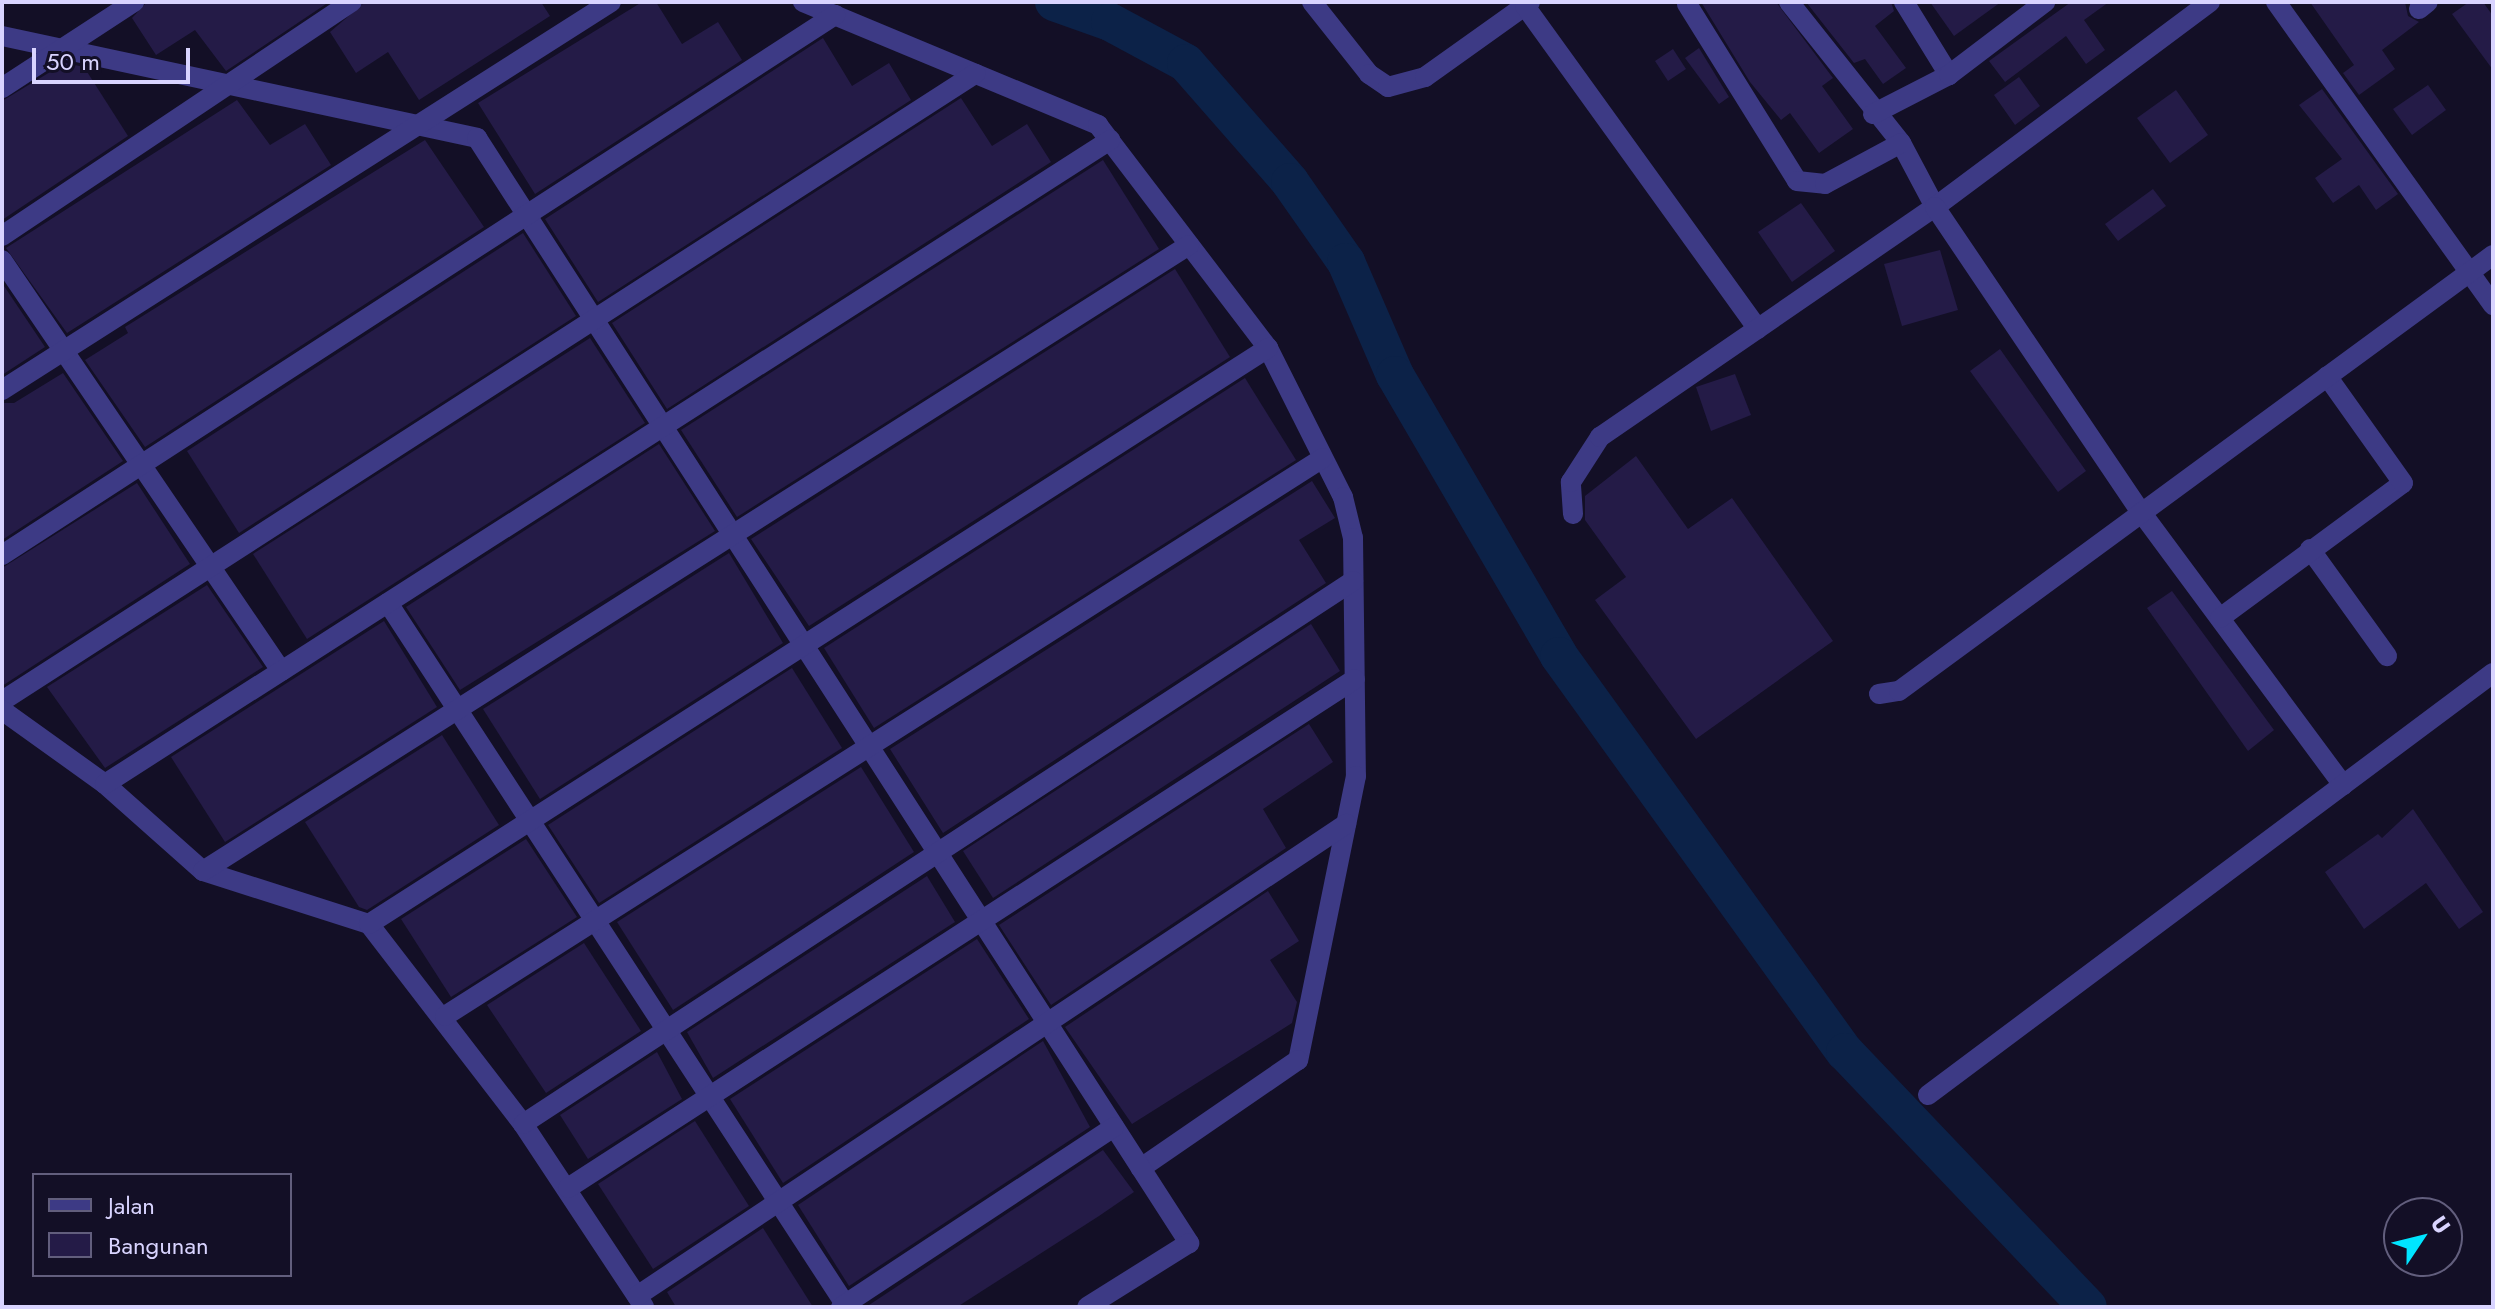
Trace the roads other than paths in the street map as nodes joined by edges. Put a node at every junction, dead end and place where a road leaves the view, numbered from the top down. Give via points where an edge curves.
1 (134, 2) edge
2 (352, 2) edge
3 (611, 2) edge
4 (803, 2) edge
5 (1312, 2) edge
6 (1789, 2) edge
7 (1904, 2) edge
8 (2045, 2) edge
9 (2210, 2) edge
10 (2276, 2) edge
11 (1687, 4) edge
12 (1519, 6) edge
13 (835, 15) junction
14 (2, 36) edge
15 (63, 49) junction
16 (975, 74) junction
17 (1949, 75) junction
18 (233, 86) junction
19 (2, 88) edge
20 (1873, 114) junction
21 (415, 125) junction
22 (1110, 140) junction
23 (1901, 143) junction
24 (1935, 207) junction
25 (527, 216) junction
26 (2, 236) edge
27 (1189, 245) junction
28 (2493, 255) edge
29 (2, 260) edge
30 (2470, 272) junction
31 (2493, 305) edge
32 (594, 319) junction
33 (1758, 329) junction
34 (1268, 348) junction
35 (62, 351) junction
36 (2327, 376) junction
37 (2, 390) edge
38 (662, 427) junction
39 (1323, 458) junction
40 (142, 465) junction
41 (2141, 512) junction
42 (1573, 514) dead end
43 (731, 536) junction
44 (2310, 549) junction
45 (2, 555) edge
46 (209, 567) junction
47 (1353, 581) junction
48 (388, 603) junction
49 (2220, 618) junction
50 (805, 645) junction
51 (2387, 656) dead end
52 (281, 671) junction
53 (2493, 673) edge
54 (1355, 679) junction
55 (1879, 694) dead end
56 (2, 701) edge
57 (460, 708) junction
58 (2, 710) edge
59 (871, 745) junction
60 (105, 784) junction
61 (2343, 785) junction
62 (533, 819) junction
63 (1346, 824) junction
64 (939, 852) junction
65 (203, 871) junction
66 (596, 920) junction
67 (982, 920) junction
68 (369, 924) junction
69 (445, 1016) junction
70 (1048, 1023) junction
71 (667, 1030) junction
72 (1928, 1095) dead end
73 (710, 1096) junction
74 (523, 1124) junction
75 (1114, 1127) junction
76 (1141, 1168) junction
77 (568, 1188) junction
78 (779, 1203) junction
79 (640, 1301) edge
80 (843, 1306) edge
81 (1087, 1307) edge

1 - 15 street
2 - 18 street
3 - 21 street
4 - 13 street
5 - 12 street via 1369,74 1388,87 1425,77
6 - 20 street
7 - 17 street
8 - 17 street
9 - 24 street
10 - 30 street
11 - 23 street via 1797,181 1825,184
12 - 33 street
13 - 16 street
13 - 25 street
14 - 15 street
15 - 18 street
15 - 19 street
16 - 22 street via 1098,125
16 - 32 street
17 - 20 street
18 - 21 street
18 - 26 street
20 - 23 street
21 - 25 street via 477,138
21 - 35 street
22 - 27 street
22 - 38 street
23 - 24 street
24 - 33 street
24 - 41 street
25 - 32 street
25 - 40 street
27 - 34 street
27 - 43 street
28 - 30 street
29 - 35 street
30 - 31 street
30 - 36 street
32 - 38 street
32 - 46 street
33 - 42 street via 1600,437 1571,482
34 - 39 street
34 - 50 street
35 - 37 street
35 - 40 street
36 - 41 street
36 - 44 street via 2403,483
38 - 43 street
38 - 48 street
39 - 47 street via 1353,538
39 - 59 street
40 - 45 street
40 - 46 street
41 - 49 street
41 - 55 street via 1899,691
43 - 50 street
43 - 57 street
44 - 49 street
44 - 51 street
46 - 52 street
46 - 56 street
47 - 54 street
47 - 64 street
48 - 52 street
48 - 57 street
49 - 61 street
50 - 59 street
50 - 62 street
52 - 60 street
53 - 61 street
54 - 63 street via 1356,776
54 - 67 street
57 - 62 street
57 - 65 street
58 - 60 street
59 - 64 street
59 - 66 street
60 - 65 street
61 - 72 street
62 - 66 street
62 - 68 street
63 - 70 street
63 - 76 street via 1298,1060
64 - 67 street
64 - 71 street
65 - 68 street
66 - 69 street
66 - 71 street
67 - 70 street
67 - 73 street
68 - 69 street
69 - 74 street
70 - 75 street
70 - 78 street
71 - 73 street
71 - 74 street
73 - 77 street
73 - 78 street
74 - 77 street
75 - 76 street
75 - 80 street
76 - 81 street via 1189,1243
77 - 79 street
78 - 79 street
78 - 80 street

